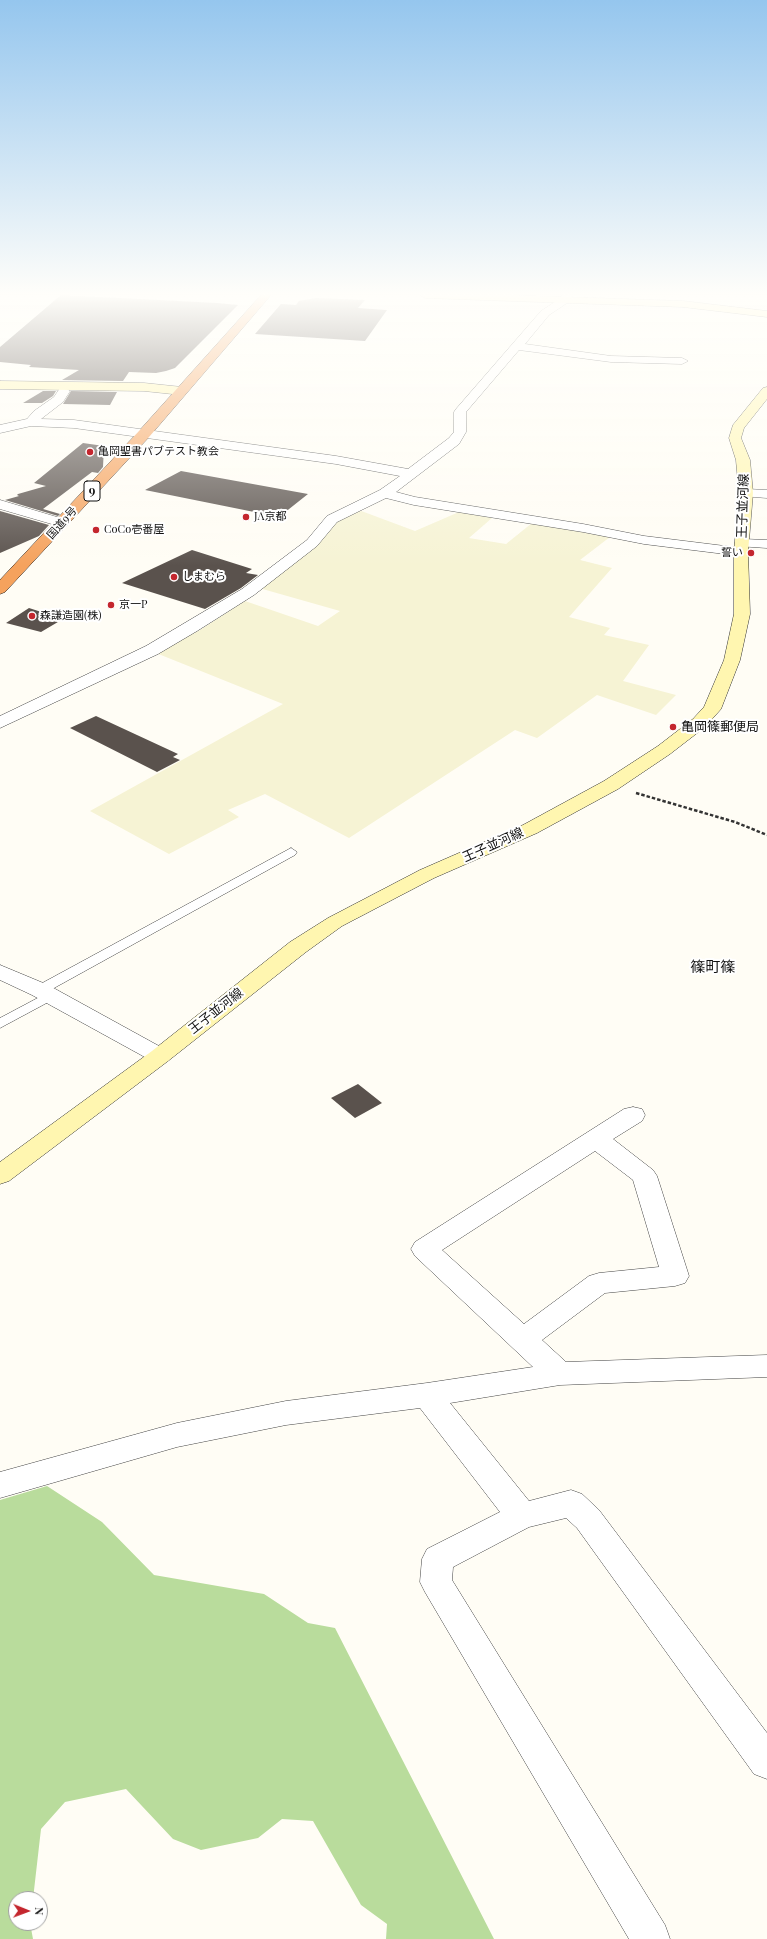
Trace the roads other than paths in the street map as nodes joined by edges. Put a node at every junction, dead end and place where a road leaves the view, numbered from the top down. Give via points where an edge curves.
1 (35, 385) edge
2 (187, 385) edge
3 (482, 385) edge
4 (0, 391) edge
5 (182, 391) junction
6 (767, 391) edge
7 (64, 392) junction
8 (31, 422) junction
9 (0, 428) edge
10 (144, 434) junction
11 (411, 474) junction
12 (385, 493) junction
13 (746, 493) junction
14 (767, 494) edge
15 (0, 504) edge
16 (62, 523) junction
17 (767, 544) edge
18 (741, 547) junction
19 (0, 589) edge
20 (0, 723) edge
21 (291, 852) dead end
22 (0, 972) edge
23 (45, 993) junction
24 (0, 1024) edge
25 (160, 1056) junction
26 (633, 1115) dead end
27 (596, 1139) junction
28 (0, 1175) edge
29 (523, 1339) junction
30 (767, 1366) edge
31 (560, 1374) junction
32 (427, 1395) junction
33 (0, 1485) edge
34 (522, 1516) junction
35 (767, 1762) edge
36 (652, 1939) edge

1 - 5 main road via 144,387
2 - 5 highway, 国道9号 / 9
3 - 11 street via 460,412 460,432 454,441
4 - 7 main road
5 - 7 main road
5 - 10 highway, 国道9号 / 9
6 - 13 main road, 王子並河線 via 738,428 735,438 743,460
7 - 8 street
8 - 9 street
8 - 10 street via 74,424
10 - 11 street via 336,460
10 - 16 highway, 国道9号 / 9
11 - 12 street
12 - 18 street via 414,501 644,540
12 - 20 street via 332,519 312,543 248,592 191,628 152,650
13 - 14 street
13 - 18 main road, 王子並河線
15 - 16 street
16 - 19 highway, 国道9号 / 9
17 - 18 street
18 - 25 main road, 王子並河線 via 742,614 732,660 712,709 699,723 670,746 611,785 530,829 427,874 335,922
21 - 23 lane
22 - 23 street
23 - 24 lane
23 - 25 street
25 - 28 main road, 王子並河線
26 - 27 street
27 - 29 street via 644,1176 675,1276 599,1283
27 - 29 street via 424,1249
29 - 31 street
30 - 31 street
31 - 32 street
32 - 33 street via 286,1413 177,1435
32 - 34 street
34 - 35 street via 572,1503 588,1519
34 - 36 street via 438,1559 436,1582

